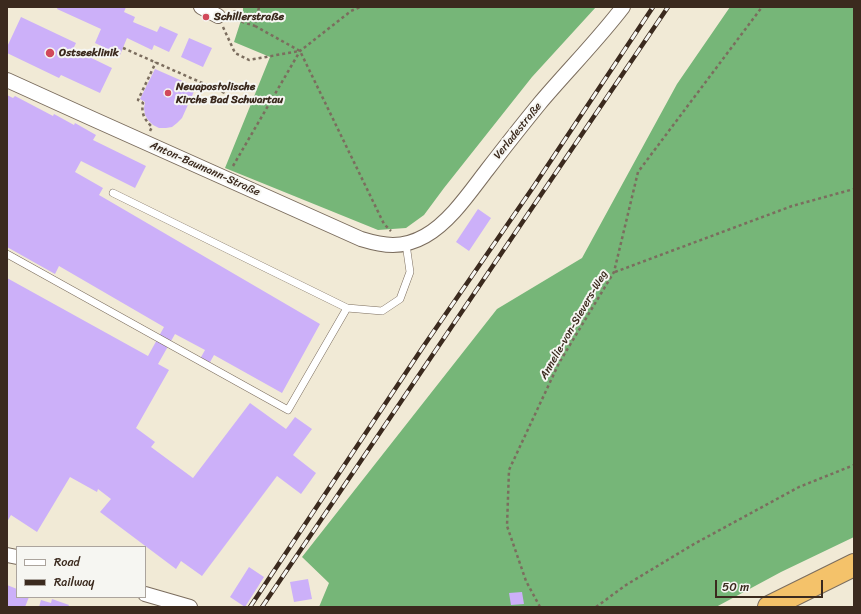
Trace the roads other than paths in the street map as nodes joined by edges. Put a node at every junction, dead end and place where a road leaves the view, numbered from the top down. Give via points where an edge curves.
1 (201, 7) edge
2 (623, 7) edge
3 (218, 16) road end
4 (7, 80) edge
5 (113, 193) dead end
6 (406, 244) junction
7 (7, 254) edge
8 (347, 308) junction
9 (854, 566) edge
10 (146, 594) edge
11 (190, 607) edge
12 (769, 607) edge

1 - 3 street
2 - 6 street, Verladestraße via 540,103 441,225 425,236
4 - 6 street, Anton-Baumann-Straße via 361,239 392,246
5 - 8 lane
6 - 8 lane via 410,272 400,299 382,311
7 - 8 lane via 288,410
9 - 12 highway
10 - 11 street

